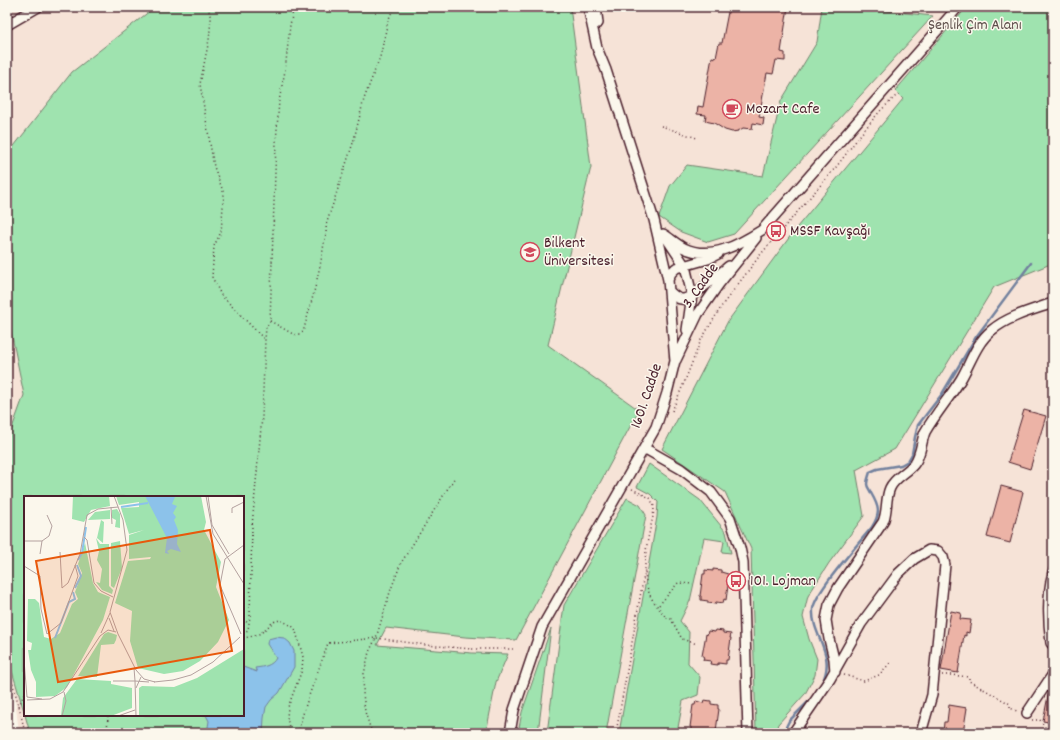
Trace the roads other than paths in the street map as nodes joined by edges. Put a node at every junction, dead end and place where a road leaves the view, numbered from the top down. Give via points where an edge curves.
1 (38, 7) edge
2 (588, 7) edge
3 (596, 7) edge
4 (958, 7) edge
5 (7, 26) edge
6 (606, 70) junction
7 (654, 220) junction
8 (762, 230) junction
9 (663, 234) junction
10 (732, 248) junction
11 (742, 255) junction
12 (685, 266) junction
13 (668, 280) junction
14 (670, 292) junction
15 (692, 295) junction
16 (1053, 303) edge
17 (686, 337) junction
18 (675, 362) junction
19 (644, 448) junction
20 (1053, 572) edge
21 (1053, 646) edge
22 (834, 672) junction
23 (1053, 674) edge
24 (1027, 713) road end
25 (510, 733) edge
26 (748, 733) edge
27 (793, 733) edge
28 (921, 733) edge

1 - 5 street
2 - 6 street, 1601. Cadde via 597,48
3 - 6 street, 1601. Cadde
4 - 8 street, 3. Cadde
6 - 7 street, 1601. Cadde
7 - 9 street, 3. Cadde
7 - 13 street, 1601. Cadde
8 - 10 street
8 - 11 street, 3. Cadde
9 - 10 street via 684,248 694,251 706,253
9 - 12 street, 3. Cadde
10 - 12 street, 3. Cadde
11 - 15 street, 3. Cadde
11 - 17 street, 3. Cadde via 698,314
12 - 13 street, 3. Cadde via 676,268
12 - 15 street, 3. Cadde
13 - 14 street, 1601. Cadde
14 - 15 street, 3. Cadde via 676,298 684,299
14 - 18 street, 1601. Cadde
15 - 17 street, 3. Cadde
16 - 22 street via 1025,313 992,330 978,346 962,378 925,432 914,464 896,479 890,488 887,513 883,522 829,605 826,620
17 - 18 street, 3. Cadde
18 - 19 street, 1601. Cadde via 656,427
19 - 25 street, 1601. Cadde via 542,627 514,710
19 - 26 street via 681,469 711,492 730,518 743,562
20 - 21 street via 1049,625
22 - 27 street
22 - 28 street via 861,624 898,574 914,559 929,550 938,551 945,565 932,695
23 - 24 street

